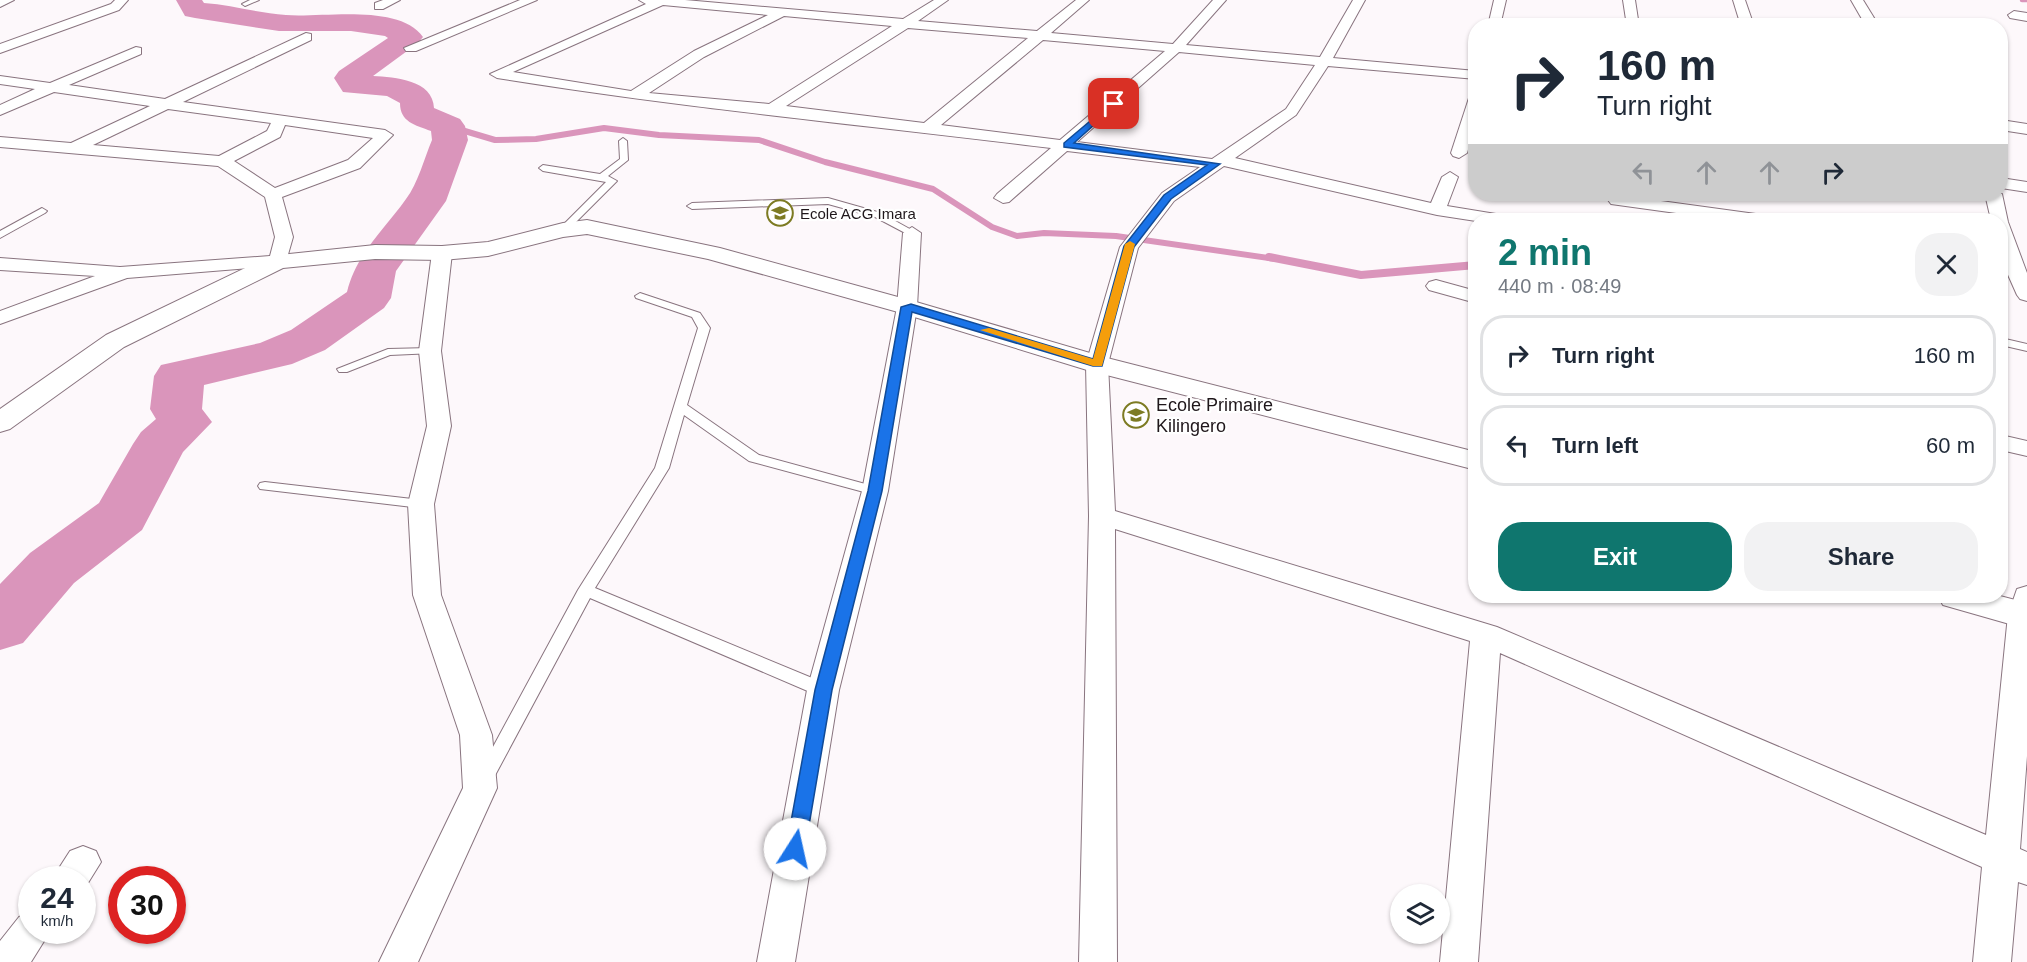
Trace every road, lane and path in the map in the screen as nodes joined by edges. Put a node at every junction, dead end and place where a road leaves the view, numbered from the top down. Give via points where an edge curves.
1 (8, 0) edge
2 (122, 0) edge
3 (256, 0) edge
4 (394, 0) edge
5 (531, 0) edge
6 (645, 0) edge
7 (806, 0) edge
8 (942, 0) edge
9 (1083, 0) edge
10 (1220, 0) edge
11 (1359, 0) edge
12 (1500, 0) edge
13 (1629, 0) edge
14 (1739, 0) edge
15 (1857, 0) edge
16 (663, 1) edge
17 (0, 3) edge
18 (244, 4) dead end
19 (379, 6) dead end
20 (782, 12) junction
21 (1496, 18) edge
22 (1632, 18) edge
23 (1745, 18) edge
24 (1868, 18) edge
25 (908, 22) junction
26 (1039, 35) junction
27 (306, 37) dead end
28 (411, 48) dead end
29 (0, 49) edge
30 (1175, 49) junction
31 (136, 51) dead end
32 (1324, 62) junction
33 (1468, 74) edge
34 (0, 80) edge
35 (51, 88) junction
36 (634, 96) junction
37 (168, 104) junction
38 (772, 109) junction
39 (0, 110) edge
40 (280, 120) junction
41 (1468, 124) edge
42 (2008, 126) edge
43 (928, 128) junction
44 (2027, 129) edge
45 (623, 141) dead end
46 (0, 142) edge
47 (1067, 145) junction
48 (74, 148) junction
49 (1459, 153) dead end
50 (222, 161) junction
51 (1218, 162) junction
52 (543, 168) dead end
53 (602, 177) junction
54 (1450, 177) dead end
55 (2008, 184) edge
56 (2027, 187) edge
57 (273, 195) junction
58 (1003, 198) dead end
59 (1643, 201) edge
60 (692, 206) dead end
61 (1437, 210) junction
62 (42, 211) dead end
63 (1719, 213) edge
64 (1468, 215) edge
65 (563, 230) junction
66 (912, 233) joint
67 (0, 235) edge
68 (2011, 252) edge
69 (442, 253) junction
70 (278, 261) junction
71 (0, 264) edge
72 (124, 272) junction
73 (1436, 286) dead end
74 (1468, 295) edge
75 (2027, 295) edge
76 (640, 296) dead end
77 (907, 307) junction
78 (0, 318) edge
79 (2008, 342) edge
80 (2027, 348) edge
81 (430, 351) junction
82 (1097, 364) junction
83 (343, 369) dead end
84 (680, 406) junction
85 (0, 423) edge
86 (2008, 444) edge
87 (2027, 449) edge
88 (1468, 459) edge
89 (265, 486) dead end
90 (875, 491) junction
91 (421, 504) junction
92 (1102, 516) junction
93 (586, 590) junction
94 (1994, 603) edge
95 (2026, 609) edge
96 (1486, 635) junction
97 (823, 690) junction
98 (480, 788) junction
99 (2015, 864) edge
100 (22, 944) edge
101 (8, 962) edge
102 (398, 962) edge
103 (776, 962) edge
104 (1098, 962) edge
105 (1459, 962) edge
106 (1992, 962) edge

1 - 17 street
2 - 29 street via 115,7
3 - 18 lane
4 - 19 street
5 - 28 street
6 - 16 street
7 - 20 street
8 - 25 street
9 - 26 street
10 - 30 street
11 - 32 street
12 - 21 street
13 - 22 street
14 - 23 street
15 - 24 street
16 - 20 street
16 - 36 street via 497,74
20 - 25 street
20 - 36 street via 699,54
25 - 26 street
25 - 38 street
26 - 30 street
26 - 43 street
27 - 37 street
30 - 32 street
30 - 47 street
31 - 35 street
32 - 33 street
32 - 51 street via 1291,112
34 - 35 street
35 - 37 street
35 - 39 street
36 - 38 street
37 - 40 street
37 - 48 street
38 - 43 street
40 - 50 street via 274,134
40 - 57 street via 385,135 354,164
41 - 49 street
42 - 44 street
43 - 47 street
45 - 53 lane via 624,160
46 - 48 street
47 - 51 street
47 - 58 street
48 - 50 street
50 - 57 street
51 - 61 street
51 - 82 street via 1168,197 1133,240
52 - 53 lane
53 - 65 lane via 612,181
54 - 61 street
55 - 56 street
57 - 70 street via 284,237
59 - 63 street
60 - 66 lane via 828,201 878,215
61 - 64 street
62 - 67 lane
65 - 69 street via 488,249
65 - 77 street via 587,227 712,253
66 - 77 street
68 - 75 street
69 - 70 street via 375,252
69 - 81 street
70 - 72 street
70 - 85 street via 115,341
71 - 72 street
72 - 78 street
73 - 74 street
76 - 84 lane via 696,315 704,328
77 - 82 street
77 - 90 street
79 - 80 lane
81 - 83 lane via 388,352
81 - 91 street via 440,426
82 - 88 street
82 - 92 street
84 - 90 lane via 754,458
84 - 93 lane via 662,468
86 - 87 street
89 - 91 lane
90 - 97 street
91 - 98 street via 427,595 476,735
92 - 96 street
92 - 104 street
93 - 97 lane
93 - 98 lane
94 - 95 street
95 - 99 street
96 - 99 street
96 - 105 street
97 - 103 street
98 - 102 street
99 - 106 street
100 - 101 street

